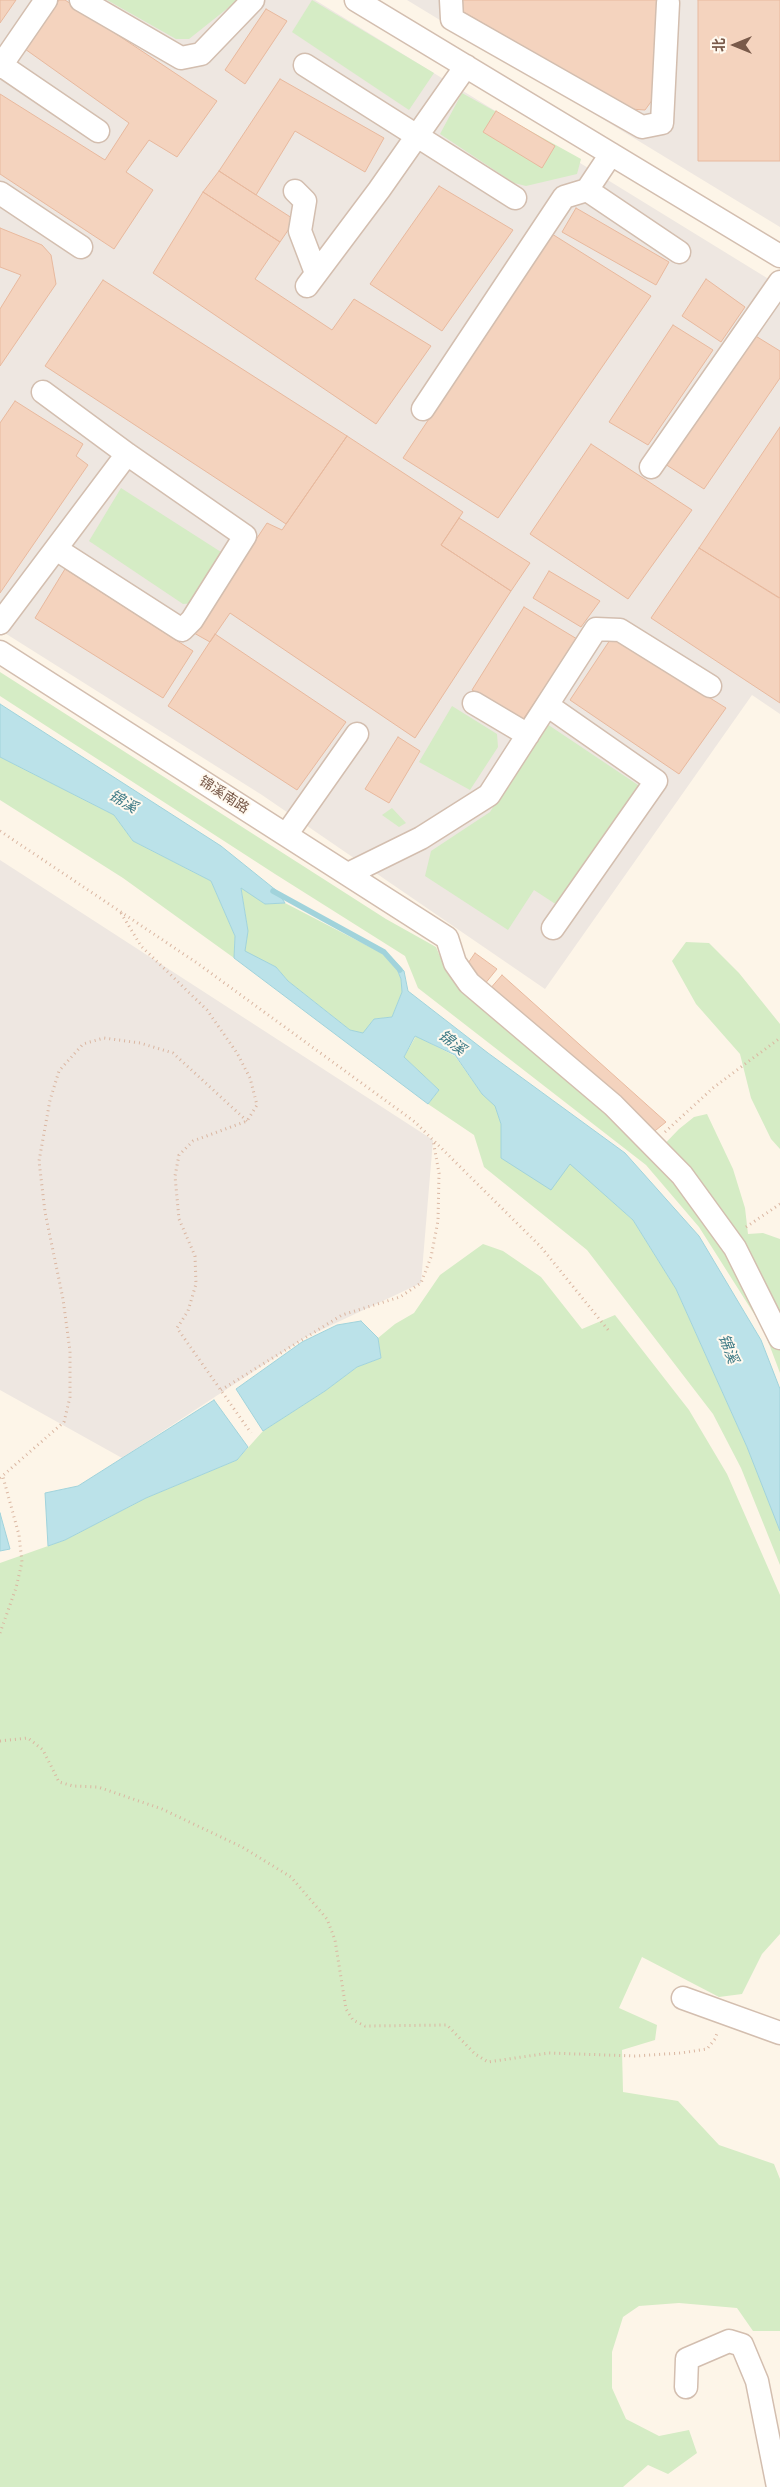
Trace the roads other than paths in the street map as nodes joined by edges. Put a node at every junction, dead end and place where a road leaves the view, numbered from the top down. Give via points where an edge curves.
1 (46, 0) edge
2 (81, 0) edge
3 (253, 0) edge
4 (356, 0) edge
5 (451, 0) edge
6 (668, 2) dead end
7 (305, 65) dead end
8 (1, 66) edge
9 (466, 66) junction
10 (98, 132) dead end
11 (417, 136) junction
12 (611, 154) junction
13 (587, 190) junction
14 (295, 191) dead end
15 (0, 194) edge
16 (514, 198) dead end
17 (81, 247) dead end
18 (776, 248) edge
19 (679, 252) dead end
20 (780, 282) edge
21 (43, 392) dead end
22 (423, 409) dead end
23 (127, 454) junction
24 (651, 467) dead end
25 (56, 549) junction
26 (0, 623) edge
27 (0, 652) edge
28 (710, 686) dead end
29 (474, 703) dead end
30 (547, 705) junction
31 (357, 734) dead end
32 (528, 735) junction
33 (286, 835) junction
34 (348, 874) junction
35 (553, 928) dead end
36 (780, 1338) edge
37 (683, 1998) dead end
38 (780, 2033) edge
39 (686, 2387) dead end
40 (778, 2487) edge

1 - 8 street
2 - 3 street via 181,58 202,54
4 - 9 street
5 - 6 street via 452,19 642,126 662,123
7 - 11 street
8 - 10 street
9 - 11 street
9 - 12 street
11 - 14 street via 312,280 300,230 305,201
11 - 16 street
12 - 13 street
12 - 18 street
13 - 19 street
13 - 22 street via 564,196
15 - 17 street
20 - 24 street
21 - 23 street
23 - 25 street
23 - 25 street via 245,536 192,620 182,630
25 - 26 street
27 - 33 street, 锦溪南路
28 - 30 street via 620,630 596,629
29 - 32 street
30 - 32 street
30 - 35 street via 656,781
31 - 33 street
32 - 34 street via 489,795 421,838
33 - 34 street, 锦溪南路
34 - 36 street, 锦溪南路 via 447,938 455,963 469,983 613,1105 682,1175 735,1248
37 - 38 street
39 - 40 street via 687,2359 729,2341 742,2344 756,2381

